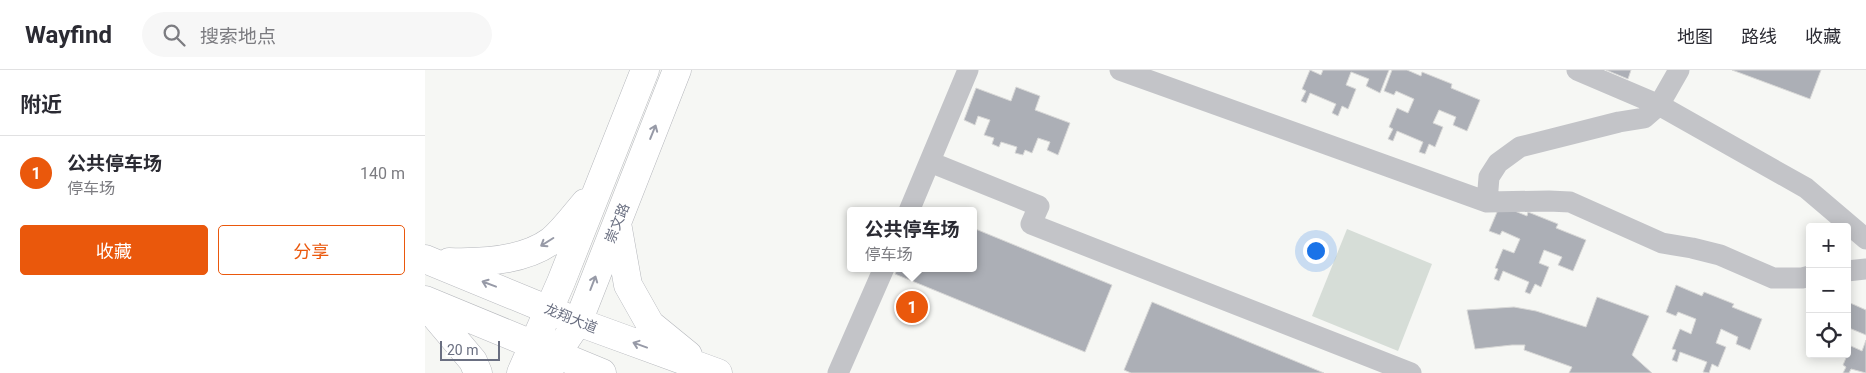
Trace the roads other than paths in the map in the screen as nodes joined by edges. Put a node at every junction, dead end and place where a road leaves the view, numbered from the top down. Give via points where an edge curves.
1 (645, 70) edge
2 (677, 70) edge
3 (968, 70) edge
4 (1120, 70) edge
5 (1577, 70) edge
6 (1679, 70) edge
7 (1659, 105) junction
8 (930, 162) junction
9 (603, 180) junction
10 (1487, 202) junction
11 (911, 207) edge
12 (617, 223) junction
13 (1866, 239) edge
14 (427, 260) edge
15 (1866, 269) edge
16 (1851, 271) edge
17 (882, 272) edge
18 (1806, 277) edge
19 (425, 300) edge
20 (425, 304) edge
21 (549, 309) junction
22 (578, 322) junction
23 (546, 357) edge
24 (710, 370) edge
25 (478, 373) edge
26 (521, 373) edge
27 (602, 373) edge
28 (838, 373) edge
29 (1411, 373) edge

1 - 9 main road, 崇文路
12 -> 2 main road, 崇文路
3 - 8 lane
4 - 10 lane
5 - 7 lane
6 - 7 lane
7 - 10 lane via 1644,118 1520,147 1498,163 1489,177
7 - 13 lane via 1806,188
8 - 11 lane
8 - 29 lane via 1039,206 1031,224
9 -> 14 main road via 550,242 501,260 477,263
9 - 21 main road, 崇文路
10 - 18 lane via 1569,202 1662,243 1720,254 1773,278
22 -> 12 main road, 崇文路
12 - 24 main road via 628,285 650,324
21 -> 14 main road, 龙翔大道
15 - 16 lane
17 - 28 lane
19 - 23 main road
20 - 25 main road via 473,361
21 - 22 main road, 龙翔大道
21 - 23 main road, 崇文路
22 - 23 main road, 崇文路
24 -> 22 main road, 龙翔大道
23 - 26 main road, 崇文路
23 - 27 main road

